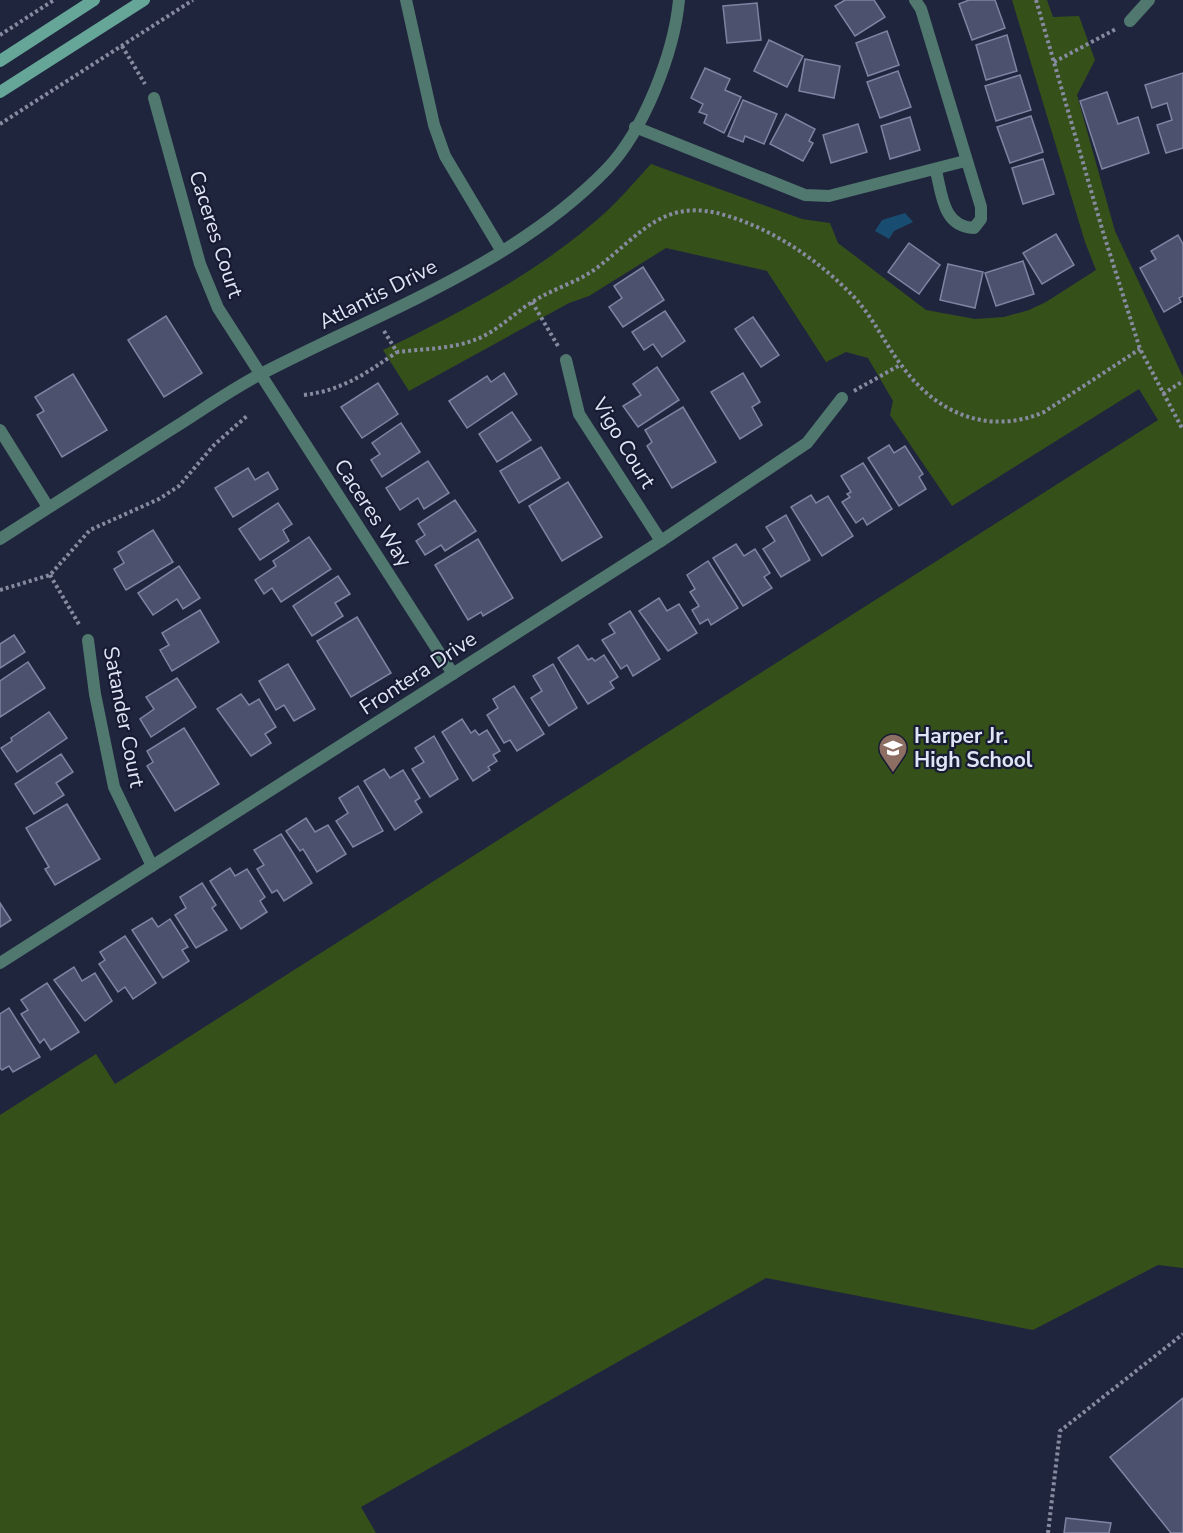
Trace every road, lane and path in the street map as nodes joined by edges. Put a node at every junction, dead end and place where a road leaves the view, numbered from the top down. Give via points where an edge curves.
1 (54, 0) edge
2 (94, 0) edge
3 (144, 0) edge
4 (194, 0) edge
5 (406, 0) edge
6 (679, 0) edge
7 (915, 0) edge
8 (1036, 0) edge
9 (1149, 0) edge
10 (1130, 21) joint
11 (0, 35) edge
12 (122, 46) junction
13 (0, 61) edge
14 (1054, 63) junction
15 (0, 92) edge
16 (154, 98) joint
17 (0, 124) edge
18 (635, 127) junction
19 (965, 161) junction
20 (936, 171) junction
21 (501, 250) junction
22 (532, 302) junction
23 (376, 318) junction
24 (1140, 349) junction
25 (397, 352) junction
26 (566, 360) joint
27 (900, 365) junction
28 (259, 375) junction
29 (1183, 381) edge
30 (1163, 394) junction
31 (304, 395) dead end
32 (842, 398) joint
33 (248, 415) dead end
34 (0, 430) edge
35 (1183, 430) edge
36 (48, 507) junction
37 (0, 539) edge
38 (661, 541) junction
39 (50, 575) junction
40 (0, 590) edge
41 (88, 639) joint
42 (453, 674) junction
43 (152, 866) junction
44 (0, 963) edge
45 (1183, 1334) edge
46 (1048, 1533) edge

1 - 11 path
2 - 13 main road
3 - 15 main road
4 - 12 path
5 - 21 street via 434,125 445,156
6 - 18 street, Atlantis Drive via 669,51
7 - 19 street via 921,9
8 - 14 path
9 - 10 street
10 - 14 path
12 - 16 path
12 - 17 path
14 - 24 path
16 - 28 street, Caceres Court via 200,264 218,308
18 - 20 street via 805,195 829,196
18 - 21 street, Atlantis Drive via 608,168 543,222
19 - 20 street
19 - 20 street via 981,207 981,219 974,228 963,228 947,214
21 - 23 street, Atlantis Drive
22 - 25 path via 479,338
22 - 26 path
22 - 27 path via 596,268 644,226 663,215 705,211 728,216 772,235 816,262 881,330
23 - 25 path
23 - 28 street, Atlantis Drive
24 - 27 path via 1044,412 1009,422 985,422 959,415 938,404
24 - 30 path
25 - 31 path via 344,386
26 - 38 street, Vigo Court via 579,414
27 - 32 path
28 - 36 street, Atlantis Drive
28 - 42 street, Caceres Way
29 - 30 path
30 - 35 path
32 - 38 street, Frontera Drive via 807,443
33 - 39 path via 214,445 179,486 90,530
34 - 36 street
36 - 37 street, Atlantis Drive
38 - 42 street, Frontera Drive
39 - 40 path
39 - 41 path
41 - 43 street, Satander Court via 114,787
42 - 43 street, Frontera Drive
43 - 44 street, Frontera Drive
45 - 46 path via 1060,1431

